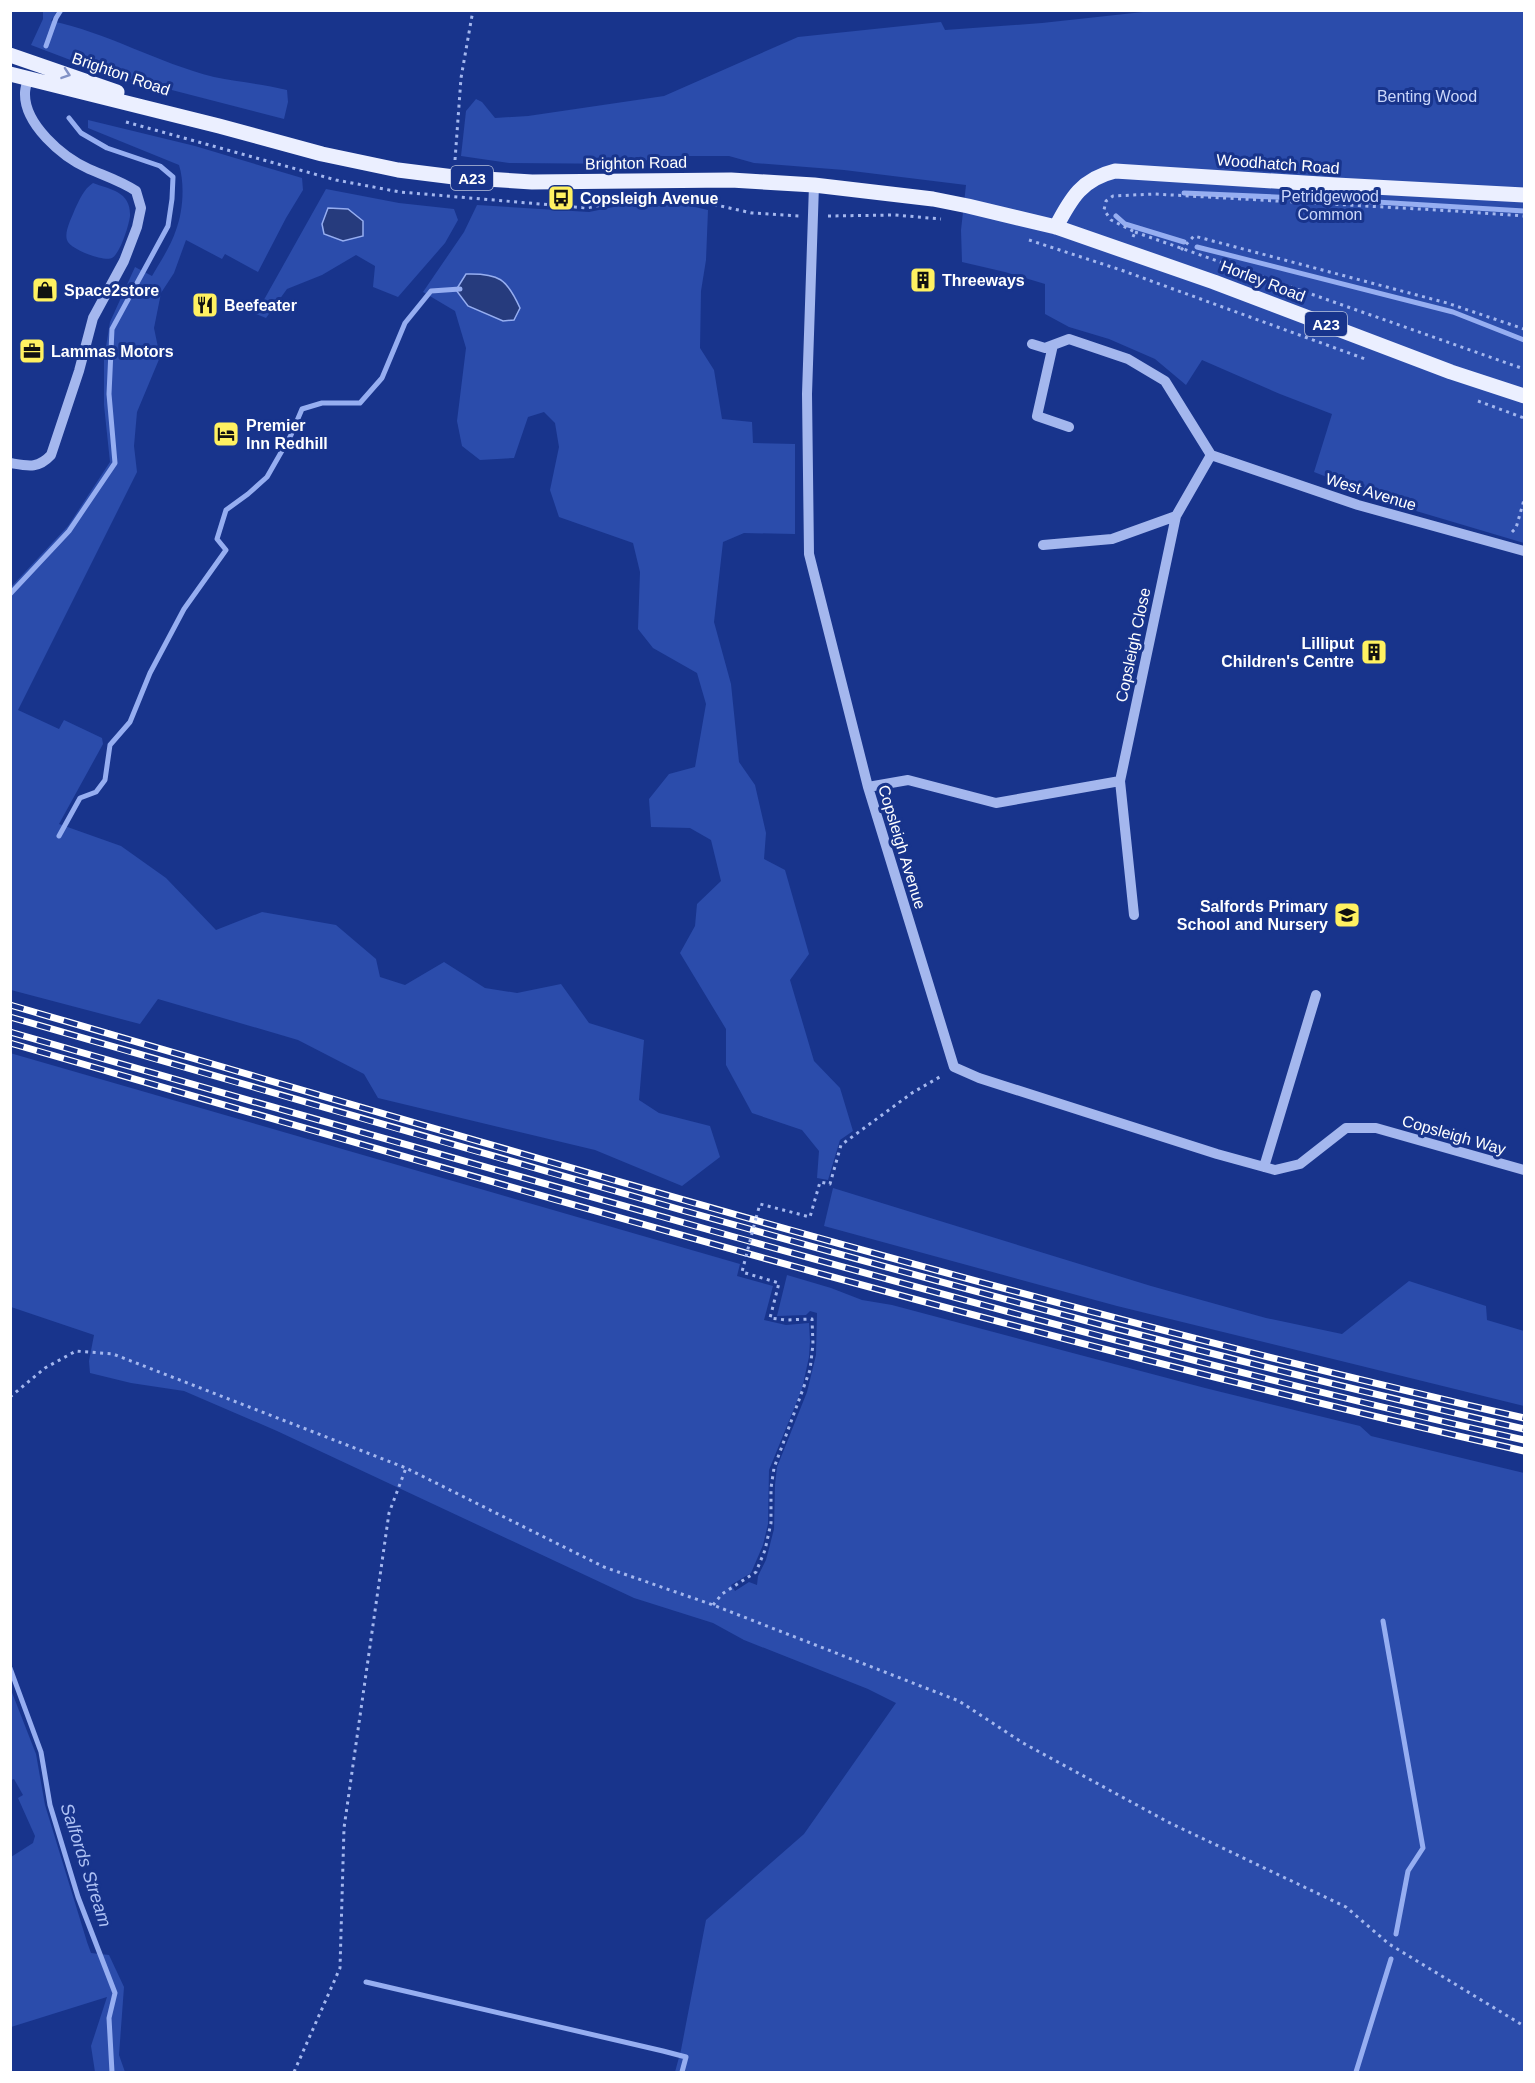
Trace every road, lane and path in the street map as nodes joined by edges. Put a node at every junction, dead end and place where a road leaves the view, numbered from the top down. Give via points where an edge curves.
1 (473, 10) edge
2 (10, 55) edge
3 (10, 74) edge
4 (28, 79) junction
5 (116, 119) dead end
6 (219, 126) junction
7 (454, 177) junction
8 (814, 184) junction
9 (1524, 195) edge
10 (638, 198) dead end
11 (668, 199) dead end
12 (1524, 216) edge
13 (813, 217) junction
14 (946, 220) dead end
15 (1056, 227) junction
16 (1135, 232) junction
17 (1028, 239) dead end
18 (1182, 249) junction
19 (1127, 252) junction
20 (1169, 266) junction
21 (1121, 270) junction
22 (1162, 286) junction
23 (1524, 329) edge
24 (1032, 344) dead end
25 (1053, 345) junction
26 (1368, 360) dead end
27 (1524, 369) edge
28 (1524, 396) edge
29 (1473, 399) dead end
30 (1524, 418) edge
31 (1069, 427) dead end
32 (1212, 455) junction
33 (10, 463) edge
34 (1524, 500) edge
35 (1176, 516) junction
36 (1043, 545) dead end
37 (1505, 545) junction
38 (1524, 551) edge
39 (1120, 781) junction
40 (868, 787) junction
41 (1134, 915) dead end
42 (1316, 995) dead end
43 (954, 1066) junction
44 (1264, 1167) junction
45 (1524, 1170) edge
46 (10, 1397) edge
47 (406, 1468) junction
48 (713, 1605) junction
49 (1524, 2026) edge
50 (294, 2073) edge

1 - 7 path via 461,78
2 -> 6 main road, Brighton Road / A23
3 - 4 main road, Brighton Road / A23
4 - 6 main road, Brighton Road / A23
4 - 33 street via 25,94 31,119 45,137 87,168 136,191 141,208 124,261 93,318 51,455 43,463 30,466
5 - 10 path via 336,180 400,192 587,208
6 - 7 main road, Brighton Road / A23 via 333,156
7 - 8 main road, Brighton Road / A23 via 532,182 731,180
8 - 13 street, Copsleigh Avenue
8 - 15 main road, Brighton Road / A23 via 933,200
9 - 15 main road, Woodhatch Road via 1115,171 1085,184
11 - 13 path via 752,213
12 - 16 path via 1154,194 1113,196 1106,201 1104,210 1111,220
13 - 14 path via 894,215
13 - 40 street, Copsleigh Avenue via 807,394 808,554
15 - 19 main road, Horley Road / A23
16 - 18 path
16 - 19 path
17 - 21 path
18 - 20 path
18 - 23 path via 1194,236 1447,303
18 - 27 path
19 - 20 main road, Horley Road / A23
19 - 21 path
20 - 22 path
20 - 28 main road, Horley Road / A23
21 - 22 path
22 - 26 path
24 - 25 street via 1045,348
25 - 31 street via 1037,416
25 - 32 street via 1069,339 1128,359 1165,381
29 - 30 path
32 - 35 street, Copsleigh Close
32 - 37 street, West Avenue via 1358,505
34 - 37 path via 1516,528 1504,539
35 - 36 street via 1112,539
35 - 39 street, Copsleigh Close
37 - 38 street, West Avenue
39 - 40 street via 996,803 908,780
39 - 41 street, Copsleigh Close
40 - 43 street, Copsleigh Avenue
42 - 44 street
43 - 44 street via 979,1078
43 - 48 path, bridge via 841,1145 830,1184 820,1182 810,1217 760,1204 742,1272 779,1282 770,1318 812,1320 810,1370 774,1468 765,1551 756,1572 722,1594
44 - 45 street, Copsleigh Way via 1275,1170 1300,1164 1346,1128 1376,1128
46 - 47 path via 45,1368 75,1351 113,1354
47 - 48 path via 604,1567
47 - 50 path via 389,1513 344,1828 340,1968
48 - 49 path via 959,1701 1023,1743 1168,1822 1346,1907 1389,1944

